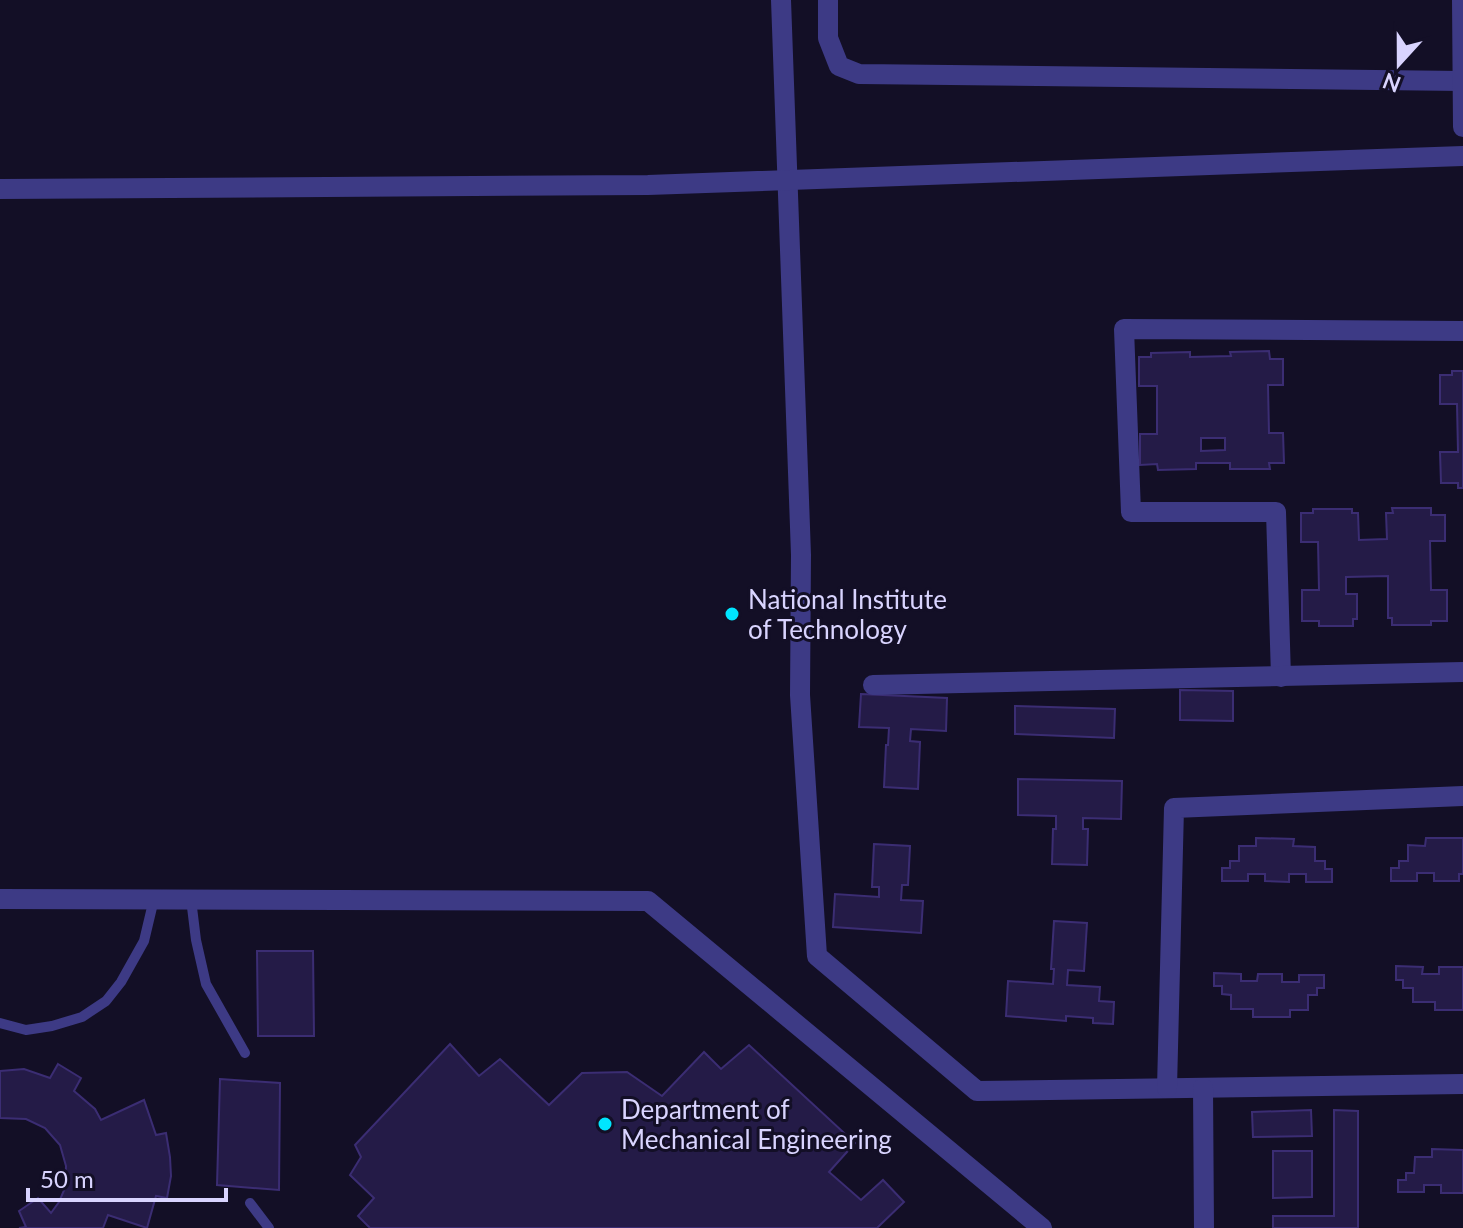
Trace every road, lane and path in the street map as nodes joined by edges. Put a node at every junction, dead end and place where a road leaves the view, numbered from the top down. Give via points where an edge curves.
1 (781, 0) edge
2 (828, 0) edge
3 (1462, 0) edge
4 (1462, 81) edge
5 (1463, 127) edge
6 (1463, 156) edge
7 (788, 180) junction
8 (0, 189) edge
9 (1463, 331) edge
10 (1463, 672) edge
11 (1281, 677) junction
12 (873, 685) dead end
13 (1463, 796) edge
14 (0, 899) edge
15 (154, 899) junction
16 (191, 899) junction
17 (0, 1023) edge
18 (245, 1053) dead end
19 (1463, 1084) edge
20 (1167, 1088) junction
21 (1203, 1088) junction
22 (250, 1203) dead end
23 (269, 1228) edge
24 (1042, 1228) edge
25 (1204, 1228) edge

1 - 7 street
2 - 4 street via 828,38 839,66 859,74
3 - 4 street
4 - 5 street
6 - 7 street
7 - 8 street
7 - 20 street via 801,555 800,695 817,956 977,1091
9 - 11 street via 1124,329 1131,512 1276,512
10 - 11 street
11 - 12 street
13 - 20 street via 1174,808
14 - 15 street
15 - 16 street
15 - 17 lane via 144,941 106,1001 82,1017 52,1026 26,1030
16 - 18 lane via 206,984
16 - 24 street via 648,901
19 - 21 street
20 - 21 street
21 - 25 street
22 - 23 lane

